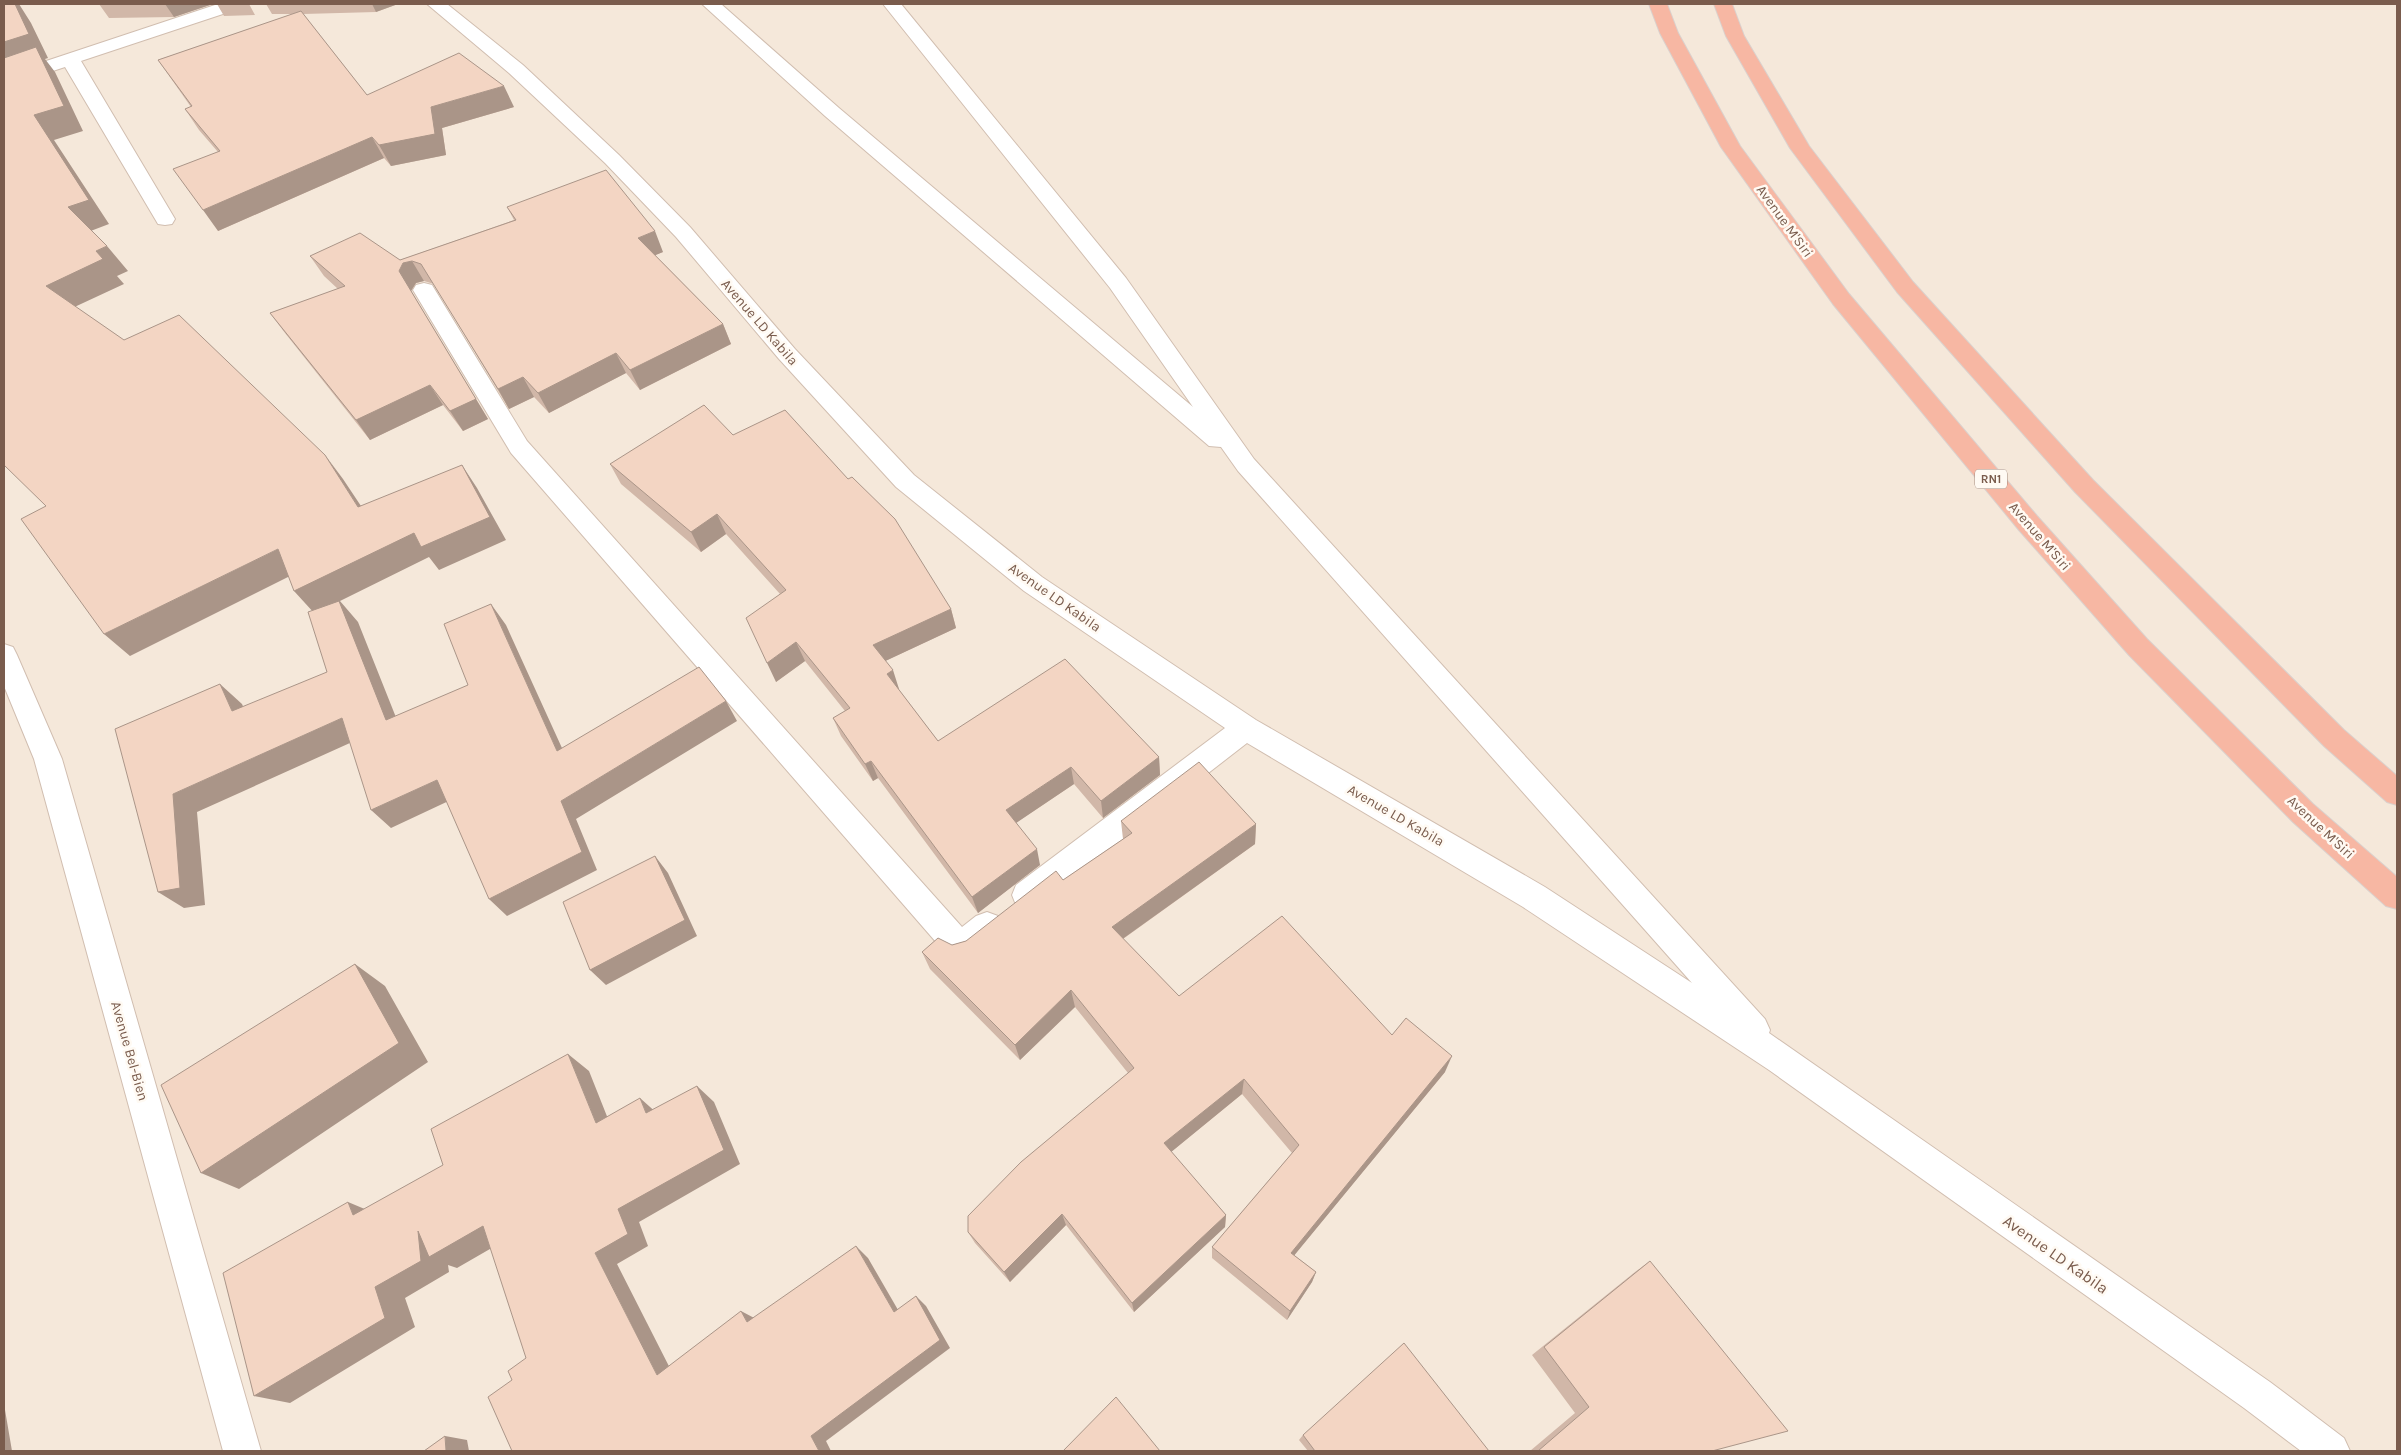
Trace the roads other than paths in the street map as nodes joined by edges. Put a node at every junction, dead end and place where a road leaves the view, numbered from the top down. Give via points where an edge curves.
1 (235, 4) edge
2 (436, 4) edge
3 (712, 4) edge
4 (892, 4) edge
5 (1658, 4) edge
6 (1723, 4) edge
7 (70, 59) junction
8 (4, 81) edge
9 (165, 219) dead end
10 (424, 290) edge
11 (1246, 466) junction
12 (4, 656) edge
13 (1246, 728) junction
14 (2397, 793) edge
15 (2397, 896) edge
16 (1780, 1059) junction
17 (242, 1451) edge
18 (2331, 1451) edge

1 - 7 street
2 - 13 street, Avenue LD Kabila via 516,69 612,159 683,232 787,354 906,481 1034,584
3 - 11 street
4 - 11 street, Avenue LD Kabila via 1118,283
5 - 15 highway, Avenue M'Siri / RN1 via 1669,33 1731,147 1841,299 2028,523 2138,646 2303,813
6 - 14 highway via 1735,36 1800,148 1905,287 2084,486 2334,738
7 - 8 street
7 - 9 street
10 - 13 street via 519,447 960,947
11 - 16 street, Avenue LD Kabila
12 - 17 street, Avenue Bel-Bien via 48,759
13 - 16 street, Avenue LD Kabila via 1534,896
16 - 18 street, Avenue LD Kabila

